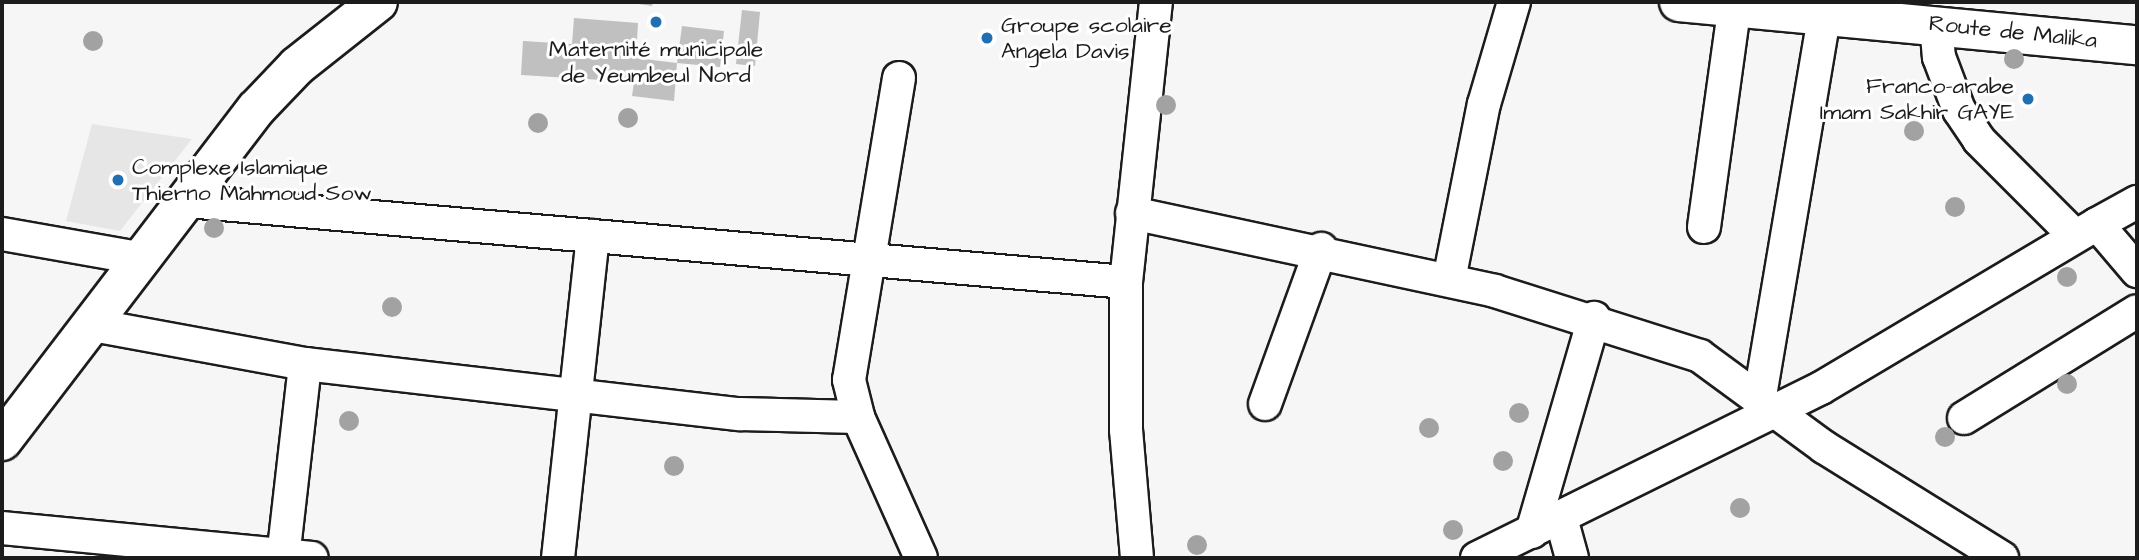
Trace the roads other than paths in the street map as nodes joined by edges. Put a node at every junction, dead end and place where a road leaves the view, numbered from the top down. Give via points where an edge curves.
1 (378, 2) edge
2 (1156, 2) edge
3 (1514, 2) edge
4 (1679, 2) edge
5 (1734, 5) junction
6 (1825, 13) junction
7 (1936, 24) junction
8 (2137, 45) edge
9 (899, 78) dead end
10 (187, 201) junction
11 (2137, 202) edge
12 (1132, 213) junction
13 (1704, 227) dead end
14 (2085, 229) junction
15 (2, 234) edge
16 (593, 236) junction
17 (1321, 249) junction
18 (866, 256) junction
19 (144, 259) junction
20 (2137, 271) edge
21 (1449, 280) junction
22 (1126, 282) junction
23 (2137, 310) edge
24 (1594, 318) junction
25 (92, 325) junction
26 (305, 365) junction
27 (578, 391) junction
28 (1770, 402) junction
29 (1265, 404) dead end
30 (858, 417) junction
31 (1964, 418) dead end
32 (2, 441) edge
33 (1561, 519) junction
34 (2, 528) edge
35 (1532, 532) junction
36 (293, 557) edge
37 (1999, 557) edge
38 (558, 558) edge
39 (920, 558) edge
40 (1138, 558) edge
41 (1477, 558) edge
42 (1572, 558) edge

1 - 10 main road via 297,66
2 - 12 street
3 - 21 street via 1484,104
4 - 5 main road, Route de Malika
5 - 6 main road, Route de Malika
5 - 13 street
6 - 7 main road, Route de Malika
6 - 28 street
7 - 8 main road, Route de Malika
7 - 14 street via 1939,57 1959,110 1979,140
9 - 18 street
10 - 16 street
10 - 19 main road
11 - 14 street
12 - 17 street
12 - 22 street
14 - 20 street
14 - 28 street
15 - 19 street
16 - 18 street
16 - 27 street
17 - 21 street
17 - 29 street
18 - 22 street
18 - 30 street via 849,354
19 - 25 main road
21 - 24 street
22 - 40 street via 1126,430
23 - 31 street
24 - 28 street via 1700,356
24 - 35 street
25 - 26 street
25 - 32 main road
26 - 27 street
26 - 36 street
27 - 30 street via 740,414
27 - 38 street
28 - 33 street
28 - 37 street via 1824,447
30 - 39 street
33 - 35 street
33 - 42 street
34 - 36 street
35 - 41 street

